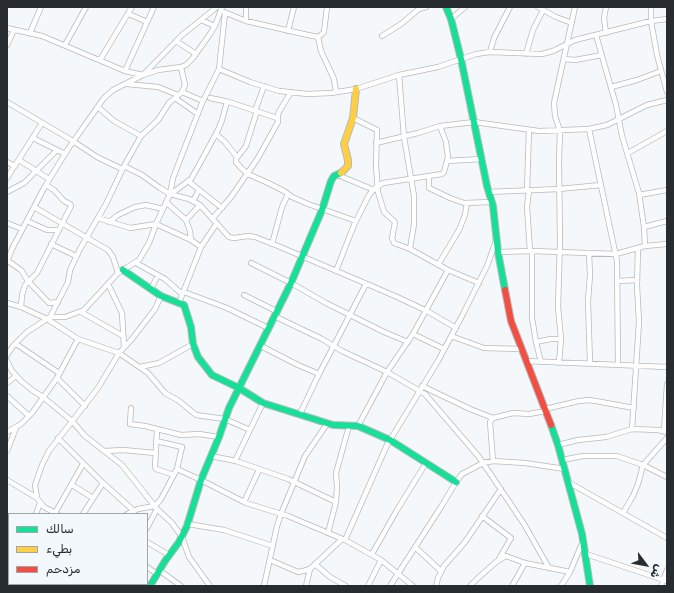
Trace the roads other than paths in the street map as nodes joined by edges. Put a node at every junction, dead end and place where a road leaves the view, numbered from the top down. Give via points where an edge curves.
1 (41, 7) edge
2 (86, 7) edge
3 (132, 7) edge
4 (154, 7) edge
5 (246, 7) edge
6 (294, 7) edge
7 (326, 7) edge
8 (426, 7) edge
9 (446, 7) edge
10 (465, 7) edge
11 (510, 7) edge
12 (538, 7) edge
13 (575, 7) edge
14 (606, 7) edge
15 (652, 7) edge
16 (220, 9) edge
17 (543, 10) junction
18 (129, 14) junction
19 (450, 18) junction
20 (667, 19) edge
21 (201, 20) junction
22 (246, 20) junction
23 (652, 21) junction
24 (147, 22) junction
25 (572, 23) junction
26 (215, 26) junction
27 (7, 28) edge
28 (14, 30) junction
29 (288, 31) junction
30 (30, 33) junction
31 (606, 33) junction
32 (596, 35) junction
33 (382, 36) dead end
34 (318, 37) junction
35 (176, 41) junction
36 (567, 44) junction
37 (7, 45) edge
38 (66, 45) junction
39 (490, 52) junction
40 (196, 54) junction
41 (526, 54) junction
42 (602, 55) junction
43 (461, 59) junction
44 (564, 59) junction
45 (100, 60) junction
46 (181, 67) junction
47 (219, 69) junction
48 (125, 71) junction
49 (660, 71) junction
50 (143, 75) junction
51 (399, 75) junction
52 (127, 84) junction
53 (264, 86) junction
54 (611, 87) junction
55 (356, 89) junction
56 (182, 92) junction
57 (291, 92) junction
58 (336, 92) junction
59 (667, 92) edge
60 (176, 97) junction
61 (210, 98) dead end
62 (203, 100) junction
63 (667, 100) edge
64 (7, 102) edge
65 (227, 102) junction
66 (98, 107) junction
67 (256, 111) junction
68 (198, 114) junction
69 (277, 118) junction
70 (353, 118) junction
71 (618, 120) junction
72 (474, 122) junction
73 (42, 123) junction
74 (440, 126) junction
75 (589, 129) junction
76 (530, 130) junction
77 (560, 131) junction
78 (667, 131) edge
79 (216, 134) junction
80 (141, 136) junction
81 (404, 137) junction
82 (33, 138) junction
83 (73, 141) junction
84 (376, 143) junction
85 (57, 150) junction
86 (628, 153) junction
87 (65, 154) junction
88 (237, 157) junction
89 (482, 158) junction
90 (19, 160) junction
91 (447, 161) junction
92 (7, 162) edge
93 (15, 166) junction
94 (123, 168) junction
95 (36, 171) junction
96 (248, 174) junction
97 (338, 175) junction
98 (429, 176) junction
99 (7, 178) edge
100 (49, 179) junction
101 (411, 179) junction
102 (188, 181) junction
103 (46, 184) junction
104 (601, 185) junction
105 (376, 188) junction
106 (559, 189) junction
107 (199, 190) junction
108 (528, 190) junction
109 (667, 190) edge
110 (7, 192) edge
111 (488, 192) junction
112 (170, 194) junction
113 (288, 194) junction
114 (639, 195) junction
115 (193, 201) junction
116 (166, 202) junction
117 (492, 202) junction
118 (467, 203) junction
119 (200, 205) junction
120 (34, 207) junction
121 (222, 208) junction
122 (163, 209) junction
123 (322, 210) junction
124 (98, 218) junction
125 (213, 218) junction
126 (186, 220) junction
127 (27, 221) junction
128 (356, 221) junction
129 (667, 221) edge
130 (109, 222) junction
131 (7, 223) edge
132 (62, 223) junction
133 (217, 223) junction
134 (156, 224) junction
135 (644, 227) junction
136 (22, 229) junction
137 (59, 230) junction
138 (87, 238) junction
139 (191, 240) junction
140 (496, 240) junction
141 (52, 244) junction
142 (272, 244) junction
143 (667, 244) edge
144 (645, 246) junction
145 (201, 247) junction
146 (9, 248) edge
147 (638, 248) junction
148 (410, 249) junction
149 (531, 251) junction
150 (498, 252) junction
151 (560, 252) junction
152 (589, 253) junction
153 (616, 254) junction
154 (76, 256) junction
155 (302, 256) junction
156 (7, 261) edge
157 (136, 263) junction
158 (251, 263) dead end
159 (438, 265) junction
160 (448, 270) junction
161 (121, 271) junction
162 (336, 271) junction
163 (158, 275) junction
164 (637, 280) junction
165 (28, 281) junction
166 (618, 281) junction
167 (291, 283) junction
168 (479, 283) junction
169 (108, 284) junction
170 (366, 284) junction
171 (151, 289) junction
172 (183, 293) junction
173 (244, 295) dead end
174 (161, 296) junction
175 (58, 302) junction
176 (7, 303) edge
177 (179, 303) junction
178 (21, 308) junction
179 (427, 311) junction
180 (81, 312) junction
181 (275, 313) junction
182 (350, 314) junction
183 (48, 318) junction
184 (268, 328) junction
185 (456, 328) junction
186 (413, 334) junction
187 (123, 336) junction
188 (452, 336) junction
189 (78, 339) junction
190 (561, 339) junction
191 (408, 342) junction
192 (536, 342) junction
193 (16, 344) junction
194 (193, 344) junction
195 (261, 346) junction
196 (334, 346) junction
197 (124, 347) junction
198 (520, 348) junction
199 (444, 349) junction
200 (119, 353) junction
201 (7, 356) edge
202 (7, 361) edge
203 (526, 361) junction
204 (541, 362) junction
205 (559, 363) junction
206 (590, 364) junction
207 (618, 364) junction
208 (637, 366) junction
209 (140, 367) junction
210 (667, 367) edge
211 (386, 372) junction
212 (59, 373) junction
213 (319, 374) junction
214 (16, 376) junction
215 (57, 378) junction
216 (7, 383) edge
217 (667, 384) edge
218 (239, 388) junction
219 (421, 388) junction
220 (7, 396) edge
221 (43, 397) junction
222 (263, 403) junction
223 (85, 406) junction
224 (131, 408) dead end
225 (634, 408) junction
226 (546, 410) junction
227 (300, 414) junction
228 (29, 416) junction
229 (493, 418) junction
230 (225, 419) junction
231 (72, 421) junction
232 (327, 424) junction
233 (349, 426) junction
234 (358, 426) junction
235 (16, 428) junction
236 (632, 429) junction
237 (157, 430) junction
238 (250, 430) junction
239 (666, 431) edge
240 (7, 432) edge
241 (219, 437) junction
242 (58, 438) junction
243 (667, 438) edge
244 (390, 440) junction
245 (156, 441) junction
246 (558, 445) junction
247 (7, 450) edge
248 (105, 451) junction
249 (155, 453) junction
250 (211, 456) junction
251 (562, 460) junction
252 (235, 461) junction
253 (493, 461) junction
254 (426, 463) junction
255 (483, 463) junction
256 (83, 464) junction
257 (643, 465) junction
258 (177, 469) junction
259 (565, 469) junction
260 (259, 470) junction
261 (174, 475) junction
262 (667, 477) edge
263 (7, 480) edge
264 (201, 480) junction
265 (294, 482) junction
266 (456, 482) junction
267 (568, 482) junction
268 (103, 483) junction
269 (72, 485) junction
270 (501, 489) junction
271 (37, 498) junction
272 (93, 498) junction
273 (244, 502) junction
274 (336, 502) junction
275 (40, 503) junction
276 (156, 507) junction
277 (134, 511) junction
278 (36, 513) edge
279 (56, 513) edge
280 (84, 513) edge
281 (129, 513) edge
282 (623, 513) junction
283 (281, 514) junction
284 (482, 516) junction
285 (188, 524) junction
286 (148, 525) edge
287 (328, 533) junction
288 (182, 537) junction
289 (667, 538) edge
290 (343, 539) junction
291 (584, 540) junction
292 (148, 543) edge
293 (273, 546) junction
294 (415, 547) junction
295 (372, 554) junction
296 (586, 554) junction
297 (169, 555) junction
298 (270, 560) junction
299 (381, 560) junction
300 (498, 561) junction
301 (525, 563) junction
302 (315, 564) junction
303 (148, 567) edge
304 (549, 568) junction
305 (310, 569) junction
306 (667, 570) edge
307 (441, 571) junction
308 (158, 572) junction
309 (570, 572) junction
310 (398, 573) junction
311 (171, 579) junction
312 (665, 581) edge
313 (150, 586) edge
314 (172, 586) edge
315 (181, 586) edge
316 (210, 586) edge
317 (264, 586) edge
318 (306, 586) edge
319 (346, 586) edge
320 (368, 586) edge
321 (390, 586) edge
322 (413, 586) edge
323 (436, 586) edge
324 (470, 586) edge
325 (512, 586) edge
326 (561, 586) edge
327 (590, 586) edge
328 (661, 586) edge

1 - 30 street
2 - 38 street
3 - 18 street
4 - 24 street
5 - 22 street
6 - 29 street
7 - 34 street via 324,32
8 - 33 street via 419,9
9 - 19 street
10 - 19 street
11 - 39 street via 494,38
12 - 17 street
13 - 25 street
14 - 31 street
15 - 23 street
16 - 21 street
16 - 22 street
16 - 26 street
16 - 47 street
17 - 25 street
17 - 41 street via 533,30
18 - 24 street
18 - 45 street
19 - 43 street
20 - 23 street
21 - 26 street
21 - 35 street
22 - 29 street
23 - 31 street
23 - 49 street
24 - 48 street
25 - 36 street
26 - 40 street
27 - 28 street
28 - 30 street
28 - 37 street
29 - 34 street
30 - 38 street
31 - 32 street
32 - 36 street
32 - 42 street
34 - 58 street via 321,51 334,79
35 - 40 street
35 - 50 street
36 - 41 street via 542,54
36 - 44 street
38 - 45 street
39 - 41 street
39 - 43 street
40 - 46 street
42 - 44 street via 575,60
42 - 54 street
43 - 51 street
43 - 72 street
44 - 77 street via 554,103
45 - 48 street
46 - 50 street
46 - 56 street via 185,85
47 - 53 street
47 - 62 street
48 - 50 street
49 - 54 street
49 - 59 street
50 - 52 street
51 - 55 street
51 - 81 street
52 - 60 street via 158,87
52 - 66 street via 107,94
53 - 57 street
53 - 67 street
54 - 71 street
55 - 58 street
55 - 70 street
56 - 60 street
56 - 62 street
57 - 58 street
57 - 69 street
60 - 68 street
60 - 80 street
61 - 65 street
62 - 68 street
63 - 71 street via 647,105
64 - 73 street
65 - 67 street
65 - 79 street
66 - 80 street
66 - 83 street
67 - 69 street
67 - 88 street via 246,146
68 - 112 street via 173,178
69 - 96 street via 278,122
70 - 84 street via 377,130
70 - 97 street via 345,141 348,166
71 - 75 street
71 - 86 street
72 - 74 street
72 - 76 street
72 - 89 street
73 - 82 street
73 - 83 street
74 - 81 street
74 - 91 street via 446,142
75 - 77 street
75 - 104 street
76 - 77 street
76 - 108 street
77 - 106 street
78 - 86 street
79 - 88 street
79 - 102 street via 200,165
80 - 94 street
81 - 84 street
81 - 101 street
82 - 85 street
82 - 90 street
83 - 87 street
83 - 94 street via 97,157
84 - 105 street
85 - 87 street
85 - 95 street
86 - 114 street
87 - 100 street
88 - 96 street via 236,162
89 - 91 street
89 - 111 street
90 - 93 street
90 - 95 street
91 - 98 street via 443,174
92 - 93 street
93 - 99 street
94 - 112 street via 142,175
94 - 124 street
95 - 100 street
95 - 110 street via 21,185
96 - 113 street
96 - 121 street
97 - 105 street
97 - 123 street via 331,181
98 - 101 street
98 - 118 street via 430,189
100 - 103 street
101 - 105 street via 383,183
101 - 148 street via 414,224
102 - 107 street
102 - 112 street
103 - 120 street
103 - 132 street via 70,205
104 - 106 street
104 - 153 street
105 - 128 street via 367,198
105 - 148 street via 384,212 395,223 394,243
106 - 108 street
106 - 151 street
107 - 115 street
107 - 121 street
108 - 111 street
108 - 149 street
109 - 114 street
111 - 117 street
112 - 115 street
112 - 116 street
113 - 123 street
113 - 142 street
114 - 135 street
115 - 119 street
116 - 122 street
116 - 126 street
117 - 118 street
117 - 140 street
118 - 159 street via 457,234
119 - 125 street
119 - 126 street
120 - 127 street
120 - 132 street
121 - 125 street
122 - 130 street via 146,205 135,207
122 - 134 street
123 - 128 street
123 - 155 street
124 - 130 street
124 - 138 street
125 - 133 street
126 - 139 street
127 - 136 street
127 - 137 street via 47,230
128 - 162 street
129 - 135 street
130 - 134 street via 130,228
131 - 136 street
132 - 137 street
132 - 138 street
133 - 142 street via 231,238 248,236
133 - 145 street
134 - 139 street
134 - 157 street via 149,243
135 - 144 street
136 - 146 street
137 - 141 street
138 - 154 street
138 - 161 street via 110,252
139 - 145 street
140 - 150 street
140 - 168 street
141 - 154 street
141 - 165 street via 37,273
142 - 155 street
143 - 144 street
144 - 147 street
145 - 172 street
146 - 156 street
147 - 153 street
147 - 164 street
148 - 159 street
149 - 150 street
149 - 151 street
149 - 192 street via 532,318
150 - 198 street via 509,311
151 - 152 street
151 - 190 street via 558,307
152 - 153 street
152 - 206 street
153 - 166 street
154 - 175 street via 68,282
155 - 162 street
155 - 167 street
156 - 165 street via 18,267
157 - 161 street
157 - 163 street
158 - 167 street
159 - 160 street
160 - 168 street
160 - 179 street
161 - 169 street
161 - 171 street
162 - 170 street
163 - 171 street
163 - 172 street
164 - 166 street
164 - 208 street
165 - 175 street via 49,303
165 - 178 street via 22,295
166 - 207 street
167 - 181 street
167 - 182 street
168 - 185 street
169 - 180 street
169 - 187 street via 122,313
170 - 179 street
170 - 182 street
171 - 174 street
172 - 177 street
172 - 184 street via 226,308
173 - 181 street
174 - 177 street
174 - 197 street via 155,309
175 - 183 street
176 - 178 street
177 - 194 street via 185,307
178 - 183 street
179 - 185 street
179 - 186 street
180 - 183 street via 65,317
180 - 187 street
181 - 184 street
181 - 196 street
182 - 191 street
182 - 196 street
183 - 189 street
183 - 193 street via 27,332
184 - 195 street
185 - 188 street
186 - 191 street
186 - 199 street
187 - 197 street
188 - 198 street via 484,348
188 - 199 street
189 - 200 street
189 - 212 street
190 - 192 street via 551,338
190 - 205 street
191 - 211 street
192 - 204 street
193 - 201 street
193 - 212 street
194 - 209 street via 159,363
194 - 218 street via 198,357 212,375
195 - 213 street
195 - 218 street
196 - 211 street
196 - 213 street
197 - 200 street
198 - 203 street
199 - 219 street
200 - 209 street
200 - 223 street
202 - 214 street
203 - 204 street
203 - 226 street
204 - 205 street
205 - 206 street
206 - 207 street
207 - 208 street
208 - 210 street
208 - 225 street
209 - 230 street via 153,377 165,393 196,416
211 - 219 street via 408,385
211 - 234 street
212 - 215 street
213 - 227 street
214 - 216 street
214 - 221 street
215 - 221 street
215 - 223 street
217 - 239 street
218 - 222 street
218 - 230 street
219 - 229 street
219 - 244 street
219 - 255 street
220 - 228 street
221 - 228 street
221 - 231 street
222 - 227 street
222 - 238 street
223 - 231 street
224 - 237 street via 130,424
225 - 226 street via 590,400
225 - 236 street
226 - 229 street
226 - 246 street
227 - 232 street
228 - 235 street
229 - 253 street via 490,422
230 - 238 street
230 - 241 street
231 - 242 street
231 - 248 street via 85,436
232 - 233 street
232 - 265 street via 305,456
233 - 234 street
233 - 274 street via 336,474
234 - 244 street
235 - 240 street
235 - 247 street
236 - 239 street
236 - 246 street via 606,437
237 - 241 street via 181,435
237 - 245 street
238 - 252 street
241 - 250 street
242 - 256 street
242 - 271 street via 42,465 35,485
243 - 257 street
244 - 254 street
244 - 290 street
245 - 249 street
245 - 258 street via 182,447
246 - 251 street
248 - 249 street
248 - 276 street via 122,465
249 - 261 street via 155,468
250 - 252 street
250 - 264 street
251 - 257 street via 582,456 617,456
251 - 259 street
252 - 260 street
253 - 255 street
253 - 259 street
254 - 266 street
254 - 295 street
255 - 266 street via 462,474
255 - 270 street
256 - 268 street
256 - 269 street
257 - 262 street
257 - 282 street via 638,484
258 - 261 street
258 - 264 street
259 - 267 street
260 - 265 street
260 - 273 street
261 - 276 street
263 - 271 street
264 - 273 street
264 - 285 street
265 - 274 street
265 - 283 street
266 - 294 street
267 - 282 street
267 - 291 street
268 - 272 street
268 - 277 street
269 - 272 street
269 - 279 street
270 - 284 street
270 - 304 street
271 - 275 street
272 - 280 street
273 - 283 street
274 - 287 street
275 - 278 street
275 - 279 street
276 - 277 street
276 - 286 street
276 - 288 street
277 - 281 street
282 - 289 street
283 - 287 street
283 - 293 street
284 - 300 street via 511,538
284 - 307 street
285 - 288 street
285 - 293 street via 224,530
287 - 290 street
288 - 297 street
288 - 316 street via 189,557
290 - 295 street
290 - 302 street
291 - 296 street
291 - 309 street
292 - 297 street
293 - 298 street
294 - 307 street
294 - 310 street
295 - 299 street
296 - 312 street
296 - 327 street
297 - 308 street
298 - 305 street via 298,572
298 - 317 street
299 - 310 street
299 - 320 street
300 - 301 street via 506,556
300 - 324 street
301 - 304 street
301 - 325 street
302 - 305 street
302 - 319 street
303 - 308 street
304 - 309 street
305 - 318 street
306 - 312 street
307 - 323 street
308 - 311 street
308 - 313 street
309 - 326 street
310 - 321 street
310 - 322 street
311 - 314 street
311 - 315 street
312 - 328 street

